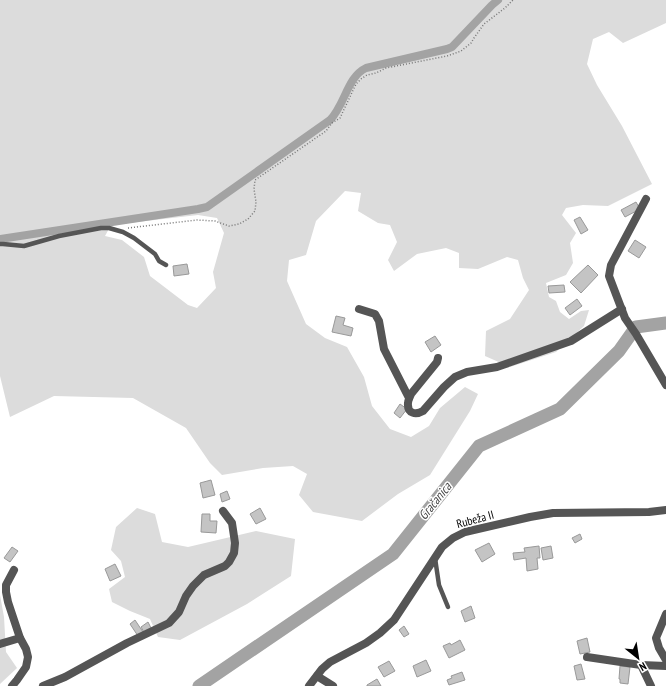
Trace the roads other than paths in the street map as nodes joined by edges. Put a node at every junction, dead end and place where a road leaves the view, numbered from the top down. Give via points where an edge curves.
1 (646, 199) dead end
2 (0, 244) edge
3 (166, 265) dead end
4 (359, 309) dead end
5 (622, 310) junction
6 (438, 358) dead end
7 (666, 385) edge
8 (409, 398) junction
9 (666, 510) edge
10 (223, 511) dead end
11 (435, 558) junction
12 (14, 570) dead end
13 (448, 607) dead end
14 (666, 614) edge
15 (20, 638) junction
16 (0, 644) edge
17 (587, 657) dead end
18 (666, 660) edge
19 (641, 665) junction
20 (666, 666) edge
21 (317, 676) junction
22 (12, 686) edge
23 (43, 686) edge
24 (309, 686) edge
25 (333, 686) edge
26 (651, 686) edge

1 - 5 street via 611,265 608,276
2 - 3 lane via 24,246 101,228 117,230 134,238
4 - 8 street via 375,314 379,321 384,349
5 - 7 street
5 - 8 street via 572,341 497,367 467,372 455,377 419,414 411,412
6 - 8 street
9 - 11 street, Rubeža II via 553,513 530,517 465,532 442,547
10 - 23 street via 232,523 234,553 224,566 204,575 197,582 186,596 179,612 169,623
11 - 13 lane via 439,585
11 - 21 street, Rubeža II via 394,620 366,643 330,662
12 - 15 street via 6,585 6,592
14 - 18 street via 656,638
15 - 16 street
15 - 22 street via 28,657 26,667
17 - 19 street
19 - 20 street
19 - 26 street
21 - 24 street, Rubeža II
21 - 25 street

